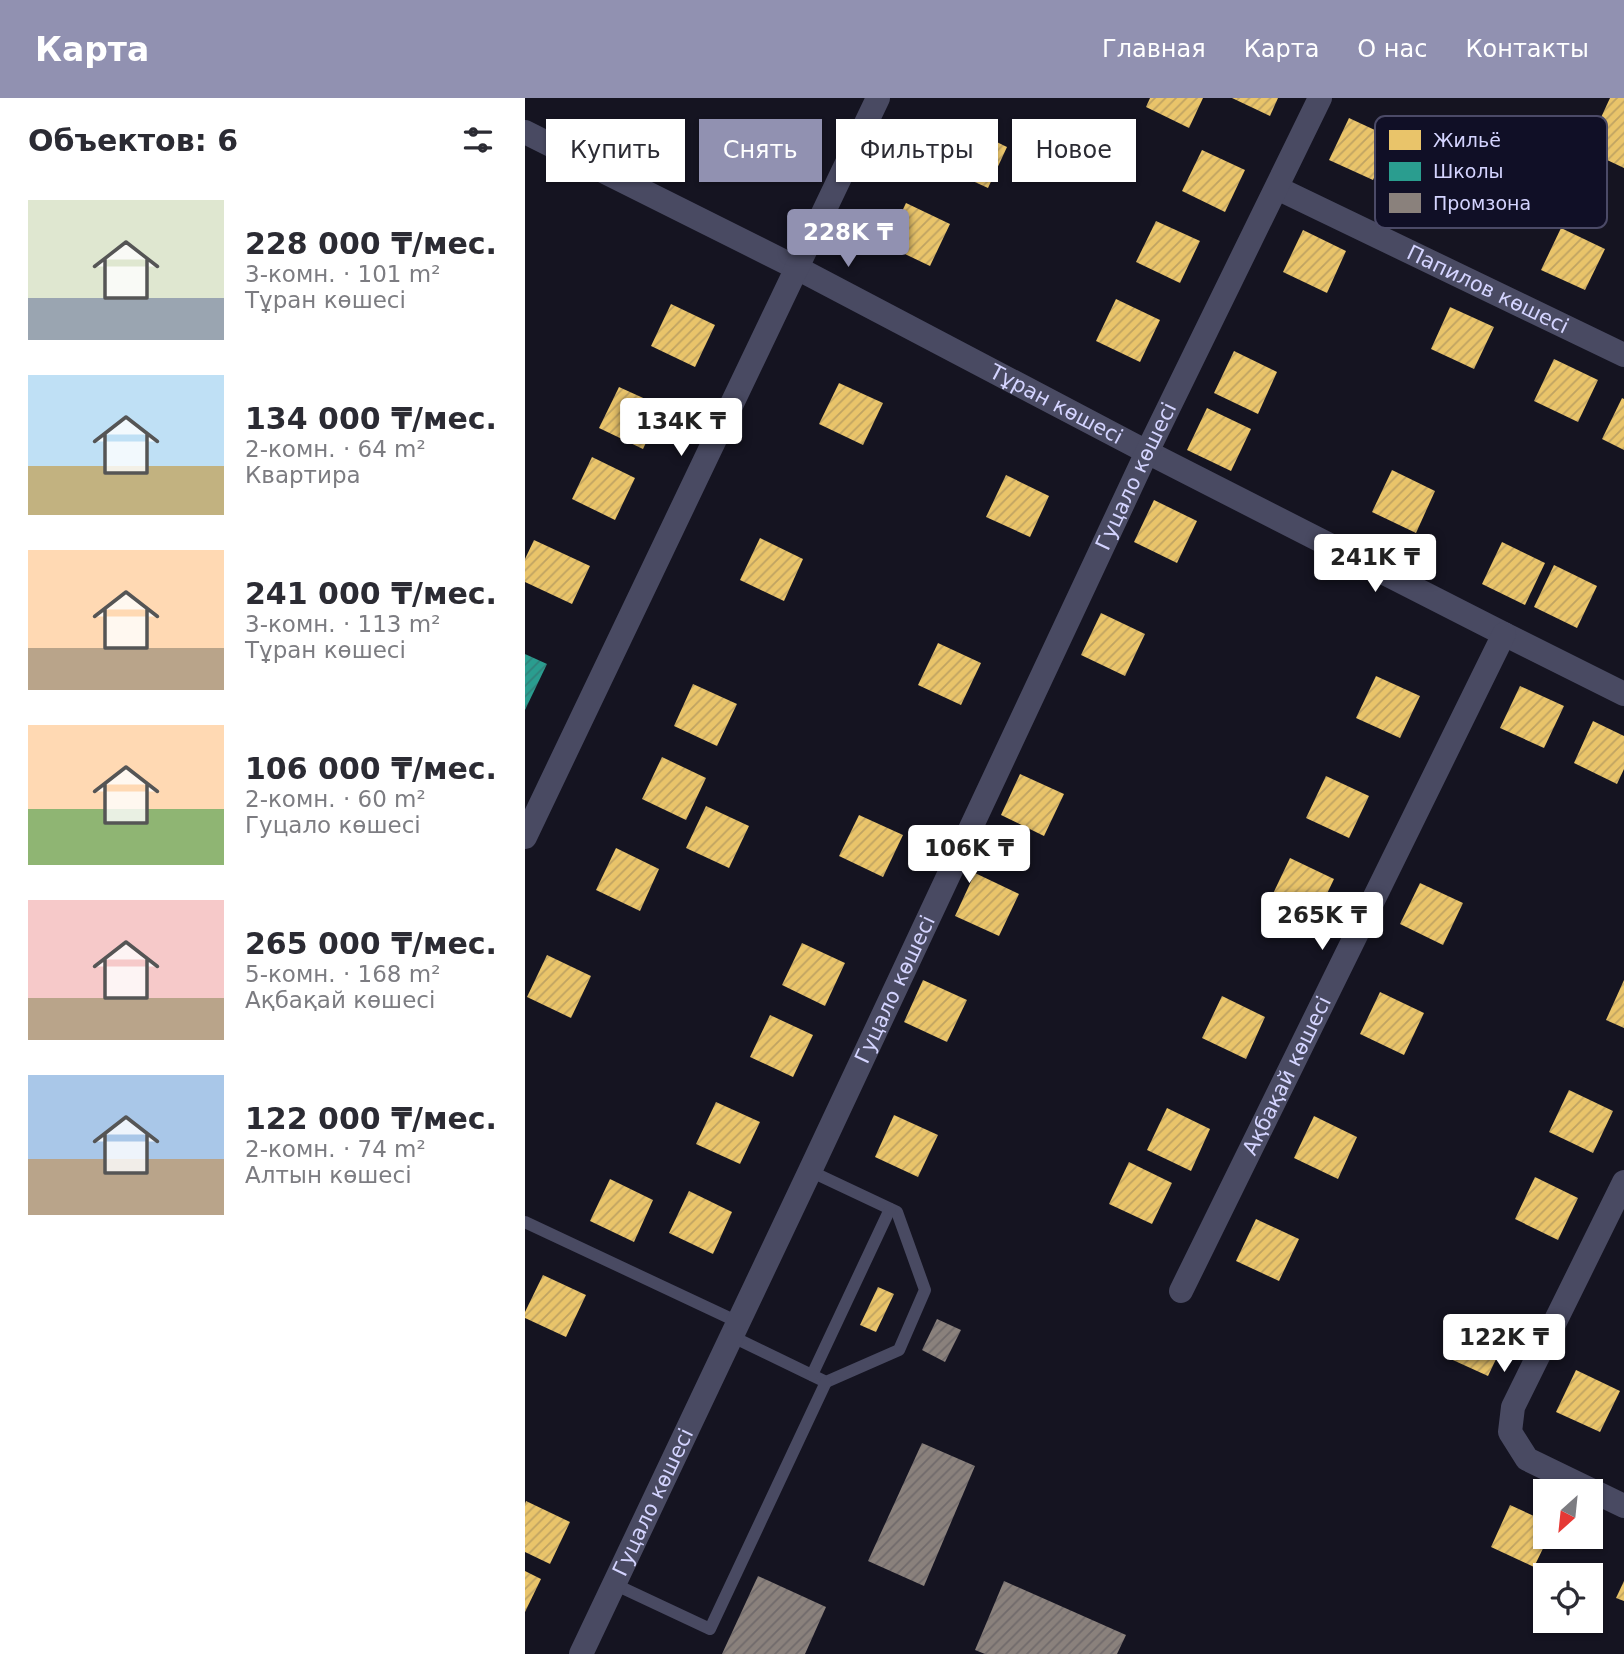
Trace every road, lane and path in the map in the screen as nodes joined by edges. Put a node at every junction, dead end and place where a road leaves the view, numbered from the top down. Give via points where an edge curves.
1 (878, 98) edge
2 (1320, 98) edge
3 (525, 132) edge
4 (1277, 188) junction
5 (797, 268) junction
6 (1624, 355) edge
7 (1147, 452) junction
8 (1504, 634) junction
9 (1624, 694) edge
10 (525, 837) edge
11 (810, 1171) junction
12 (1624, 1182) edge
13 (890, 1209) junction
14 (525, 1222) edge
15 (1181, 1291) dead end
16 (735, 1329) junction
17 (812, 1375) junction
18 (826, 1382) junction
19 (1624, 1506) edge
20 (614, 1584) junction
21 (581, 1654) edge

1 - 5 street
2 - 4 street, Гуцало көшесі
3 - 5 street, Тұран көшесі
4 - 6 street, Папилов көшесі
4 - 7 street, Гуцало көшесі
5 - 7 street, Тұран көшесі
5 - 10 street
7 - 8 street, Тұран көшесі
7 - 11 street, Гуцало көшесі
8 - 9 street, Тұран көшесі
8 - 15 street, Ақбақай көшесі
11 - 13 lane
11 - 16 street, Гуцало көшесі
12 - 19 street via 1513,1406 1510,1432 1527,1459
13 - 17 lane
13 - 18 lane via 897,1212 925,1290 899,1350
14 - 16 lane
16 - 17 lane
16 - 20 street, Гуцало көшесі
17 - 18 lane
18 - 20 lane via 710,1629
20 - 21 street, Гуцало көшесі

